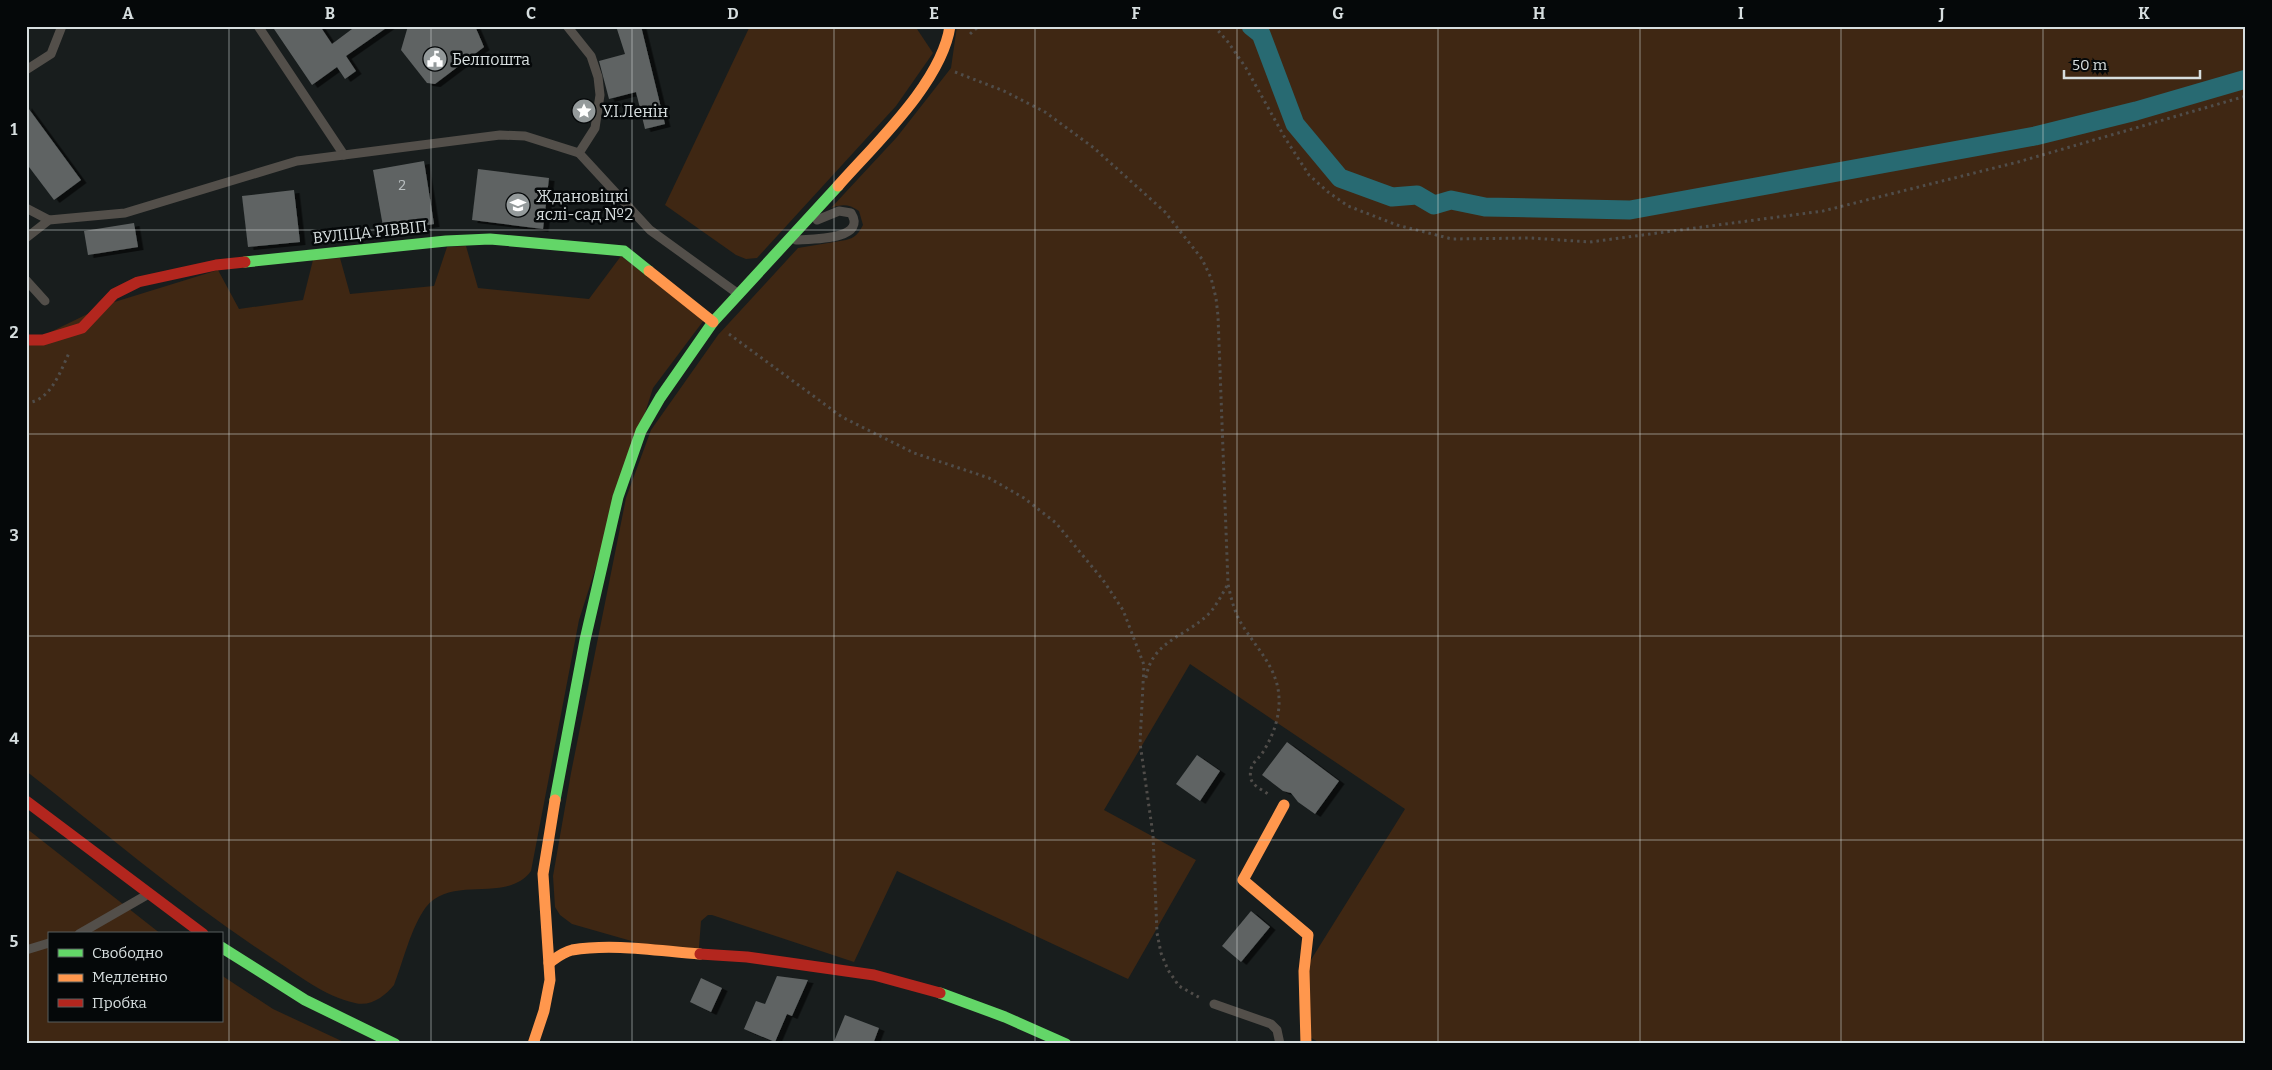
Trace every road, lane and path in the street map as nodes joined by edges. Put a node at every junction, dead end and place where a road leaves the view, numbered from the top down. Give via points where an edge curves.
1 (62, 26) edge
2 (258, 26) edge
3 (567, 26) edge
4 (950, 26) edge
5 (1214, 26) edge
6 (940, 60) junction
7 (26, 70) edge
8 (2246, 96) edge
9 (579, 153) junction
10 (344, 155) junction
11 (26, 208) edge
12 (49, 220) junction
13 (802, 227) junction
14 (26, 238) edge
15 (788, 242) junction
16 (26, 280) edge
17 (739, 294) junction
18 (45, 301) dead end
19 (713, 322) junction
20 (26, 340) edge
21 (70, 351) dead end
22 (26, 403) edge
23 (1228, 584) junction
24 (1144, 690) junction
25 (26, 802) edge
26 (1284, 805) joint
27 (147, 894) junction
28 (82, 932) edge
29 (200, 932) edge
30 (48, 944) edge
31 (222, 948) edge
32 (26, 950) edge
33 (550, 963) junction
34 (1214, 1004) joint
35 (395, 1044) edge
36 (533, 1044) edge
37 (1066, 1044) edge
38 (1280, 1044) edge
39 (1306, 1044) edge

1 - 7 lane via 50,54
2 - 10 lane
3 - 9 lane via 591,56 600,95 596,128
4 - 6 street
5 - 8 path via 1246,68 1309,175 1348,206 1398,225 1452,239 1531,238 1590,242 1822,211 2009,164
6 - 13 street via 904,113
6 - 23 path via 958,74 1004,91 1046,112 1094,148 1165,212 1202,259 1216,298
9 - 10 lane via 525,136 500,135
9 - 17 lane via 650,230
10 - 12 lane via 297,161 125,213
11 - 12 lane
12 - 14 lane
13 - 15 street
13 - 15 lane via 842,210 851,213 854,222 845,234
15 - 17 street
16 - 18 lane
17 - 19 street
19 - 20 street, ВУЛІЦА РІВВІП via 624,251 490,239 225,264 138,282 114,294 82,328 43,340
19 - 24 path via 842,417 914,453 995,481 1040,509 1075,544 1123,610 1144,665
19 - 33 street via 641,431 618,497 585,640 542,874
21 - 22 path via 47,393
23 - 24 path via 1205,618 1168,640 1155,655 1146,672
23 - 26 path via 1240,622 1276,678 1279,697 1278,716 1271,738 1250,774 1253,782
24 - 34 path via 1140,742 1153,835 1157,933 1161,953 1179,986
25 - 27 street
26 - 39 street via 1243,880 1308,935 1304,971
27 - 28 lane
27 - 29 street
30 - 32 lane
31 - 35 street via 285,990
33 - 36 street via 544,1011
33 - 37 street via 572,950 614,948 747,957 874,975 936,990
34 - 38 lane via 1271,1024 1277,1030

